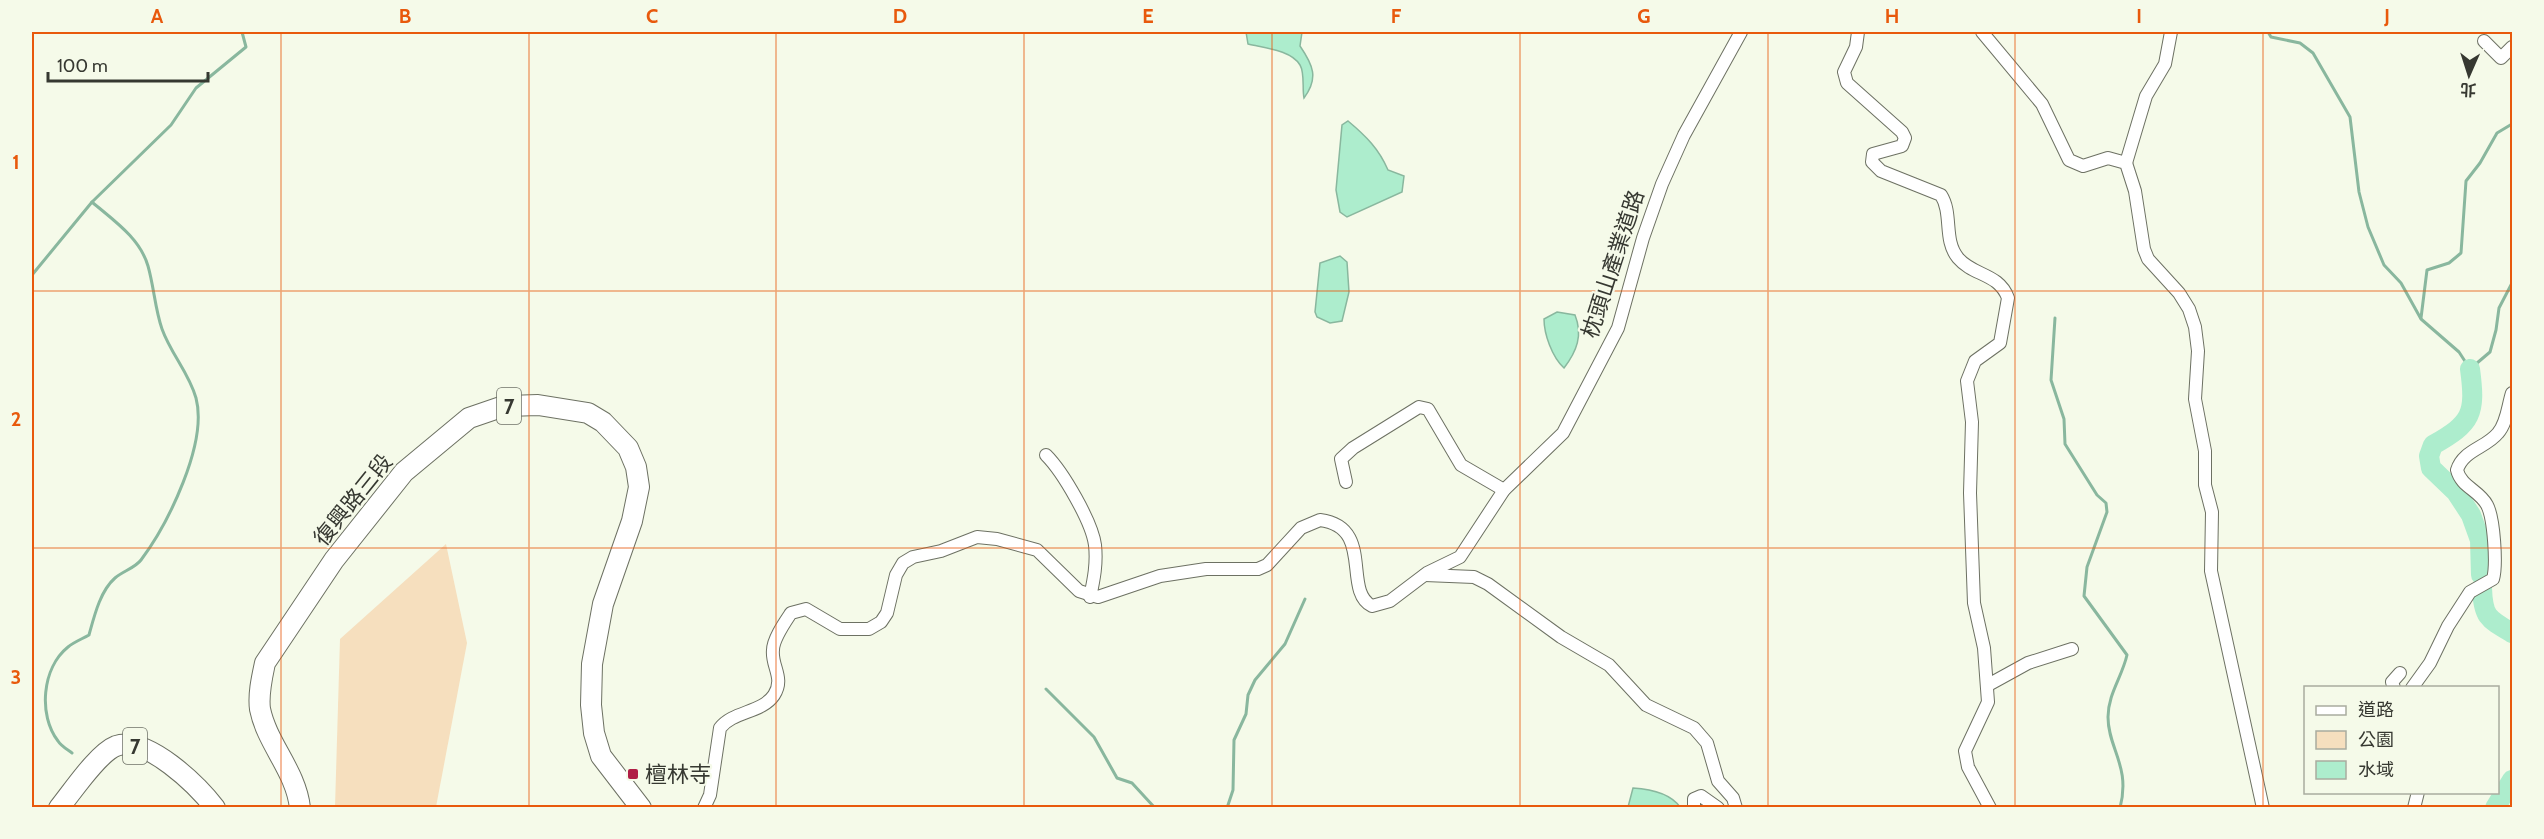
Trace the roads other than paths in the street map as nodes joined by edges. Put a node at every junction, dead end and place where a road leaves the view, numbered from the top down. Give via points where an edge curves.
1 (1741, 32) edge
2 (1858, 32) edge
3 (1866, 32) edge
4 (1982, 32) edge
5 (2171, 32) edge
6 (2484, 41) dead end
7 (1856, 47) junction
8 (2512, 47) edge
9 (2126, 163) junction
10 (2512, 393) edge
11 (1046, 455) dead end
12 (1346, 482) dead end
13 (1504, 490) junction
14 (1425, 575) junction
15 (1090, 597) junction
16 (2072, 649) dead end
17 (2400, 673) dead end
18 (1988, 685) junction
19 (2394, 686) edge
20 (2413, 686) edge
21 (59, 807) edge
22 (215, 807) edge
23 (300, 807) edge
24 (640, 807) edge
25 (704, 807) edge
26 (1694, 807) edge
27 (1718, 807) edge
28 (1736, 807) edge
29 (1989, 807) edge
30 (2263, 807) edge

1 - 13 street, 枕頭山產業道路 via 1684,135 1662,184 1618,328 1577,410 1563,433
2 - 7 street
3 - 7 street
4 - 9 street via 2042,104 2069,160 2083,166 2108,158
5 - 9 street via 2165,64 2146,96
6 - 8 street via 2501,58
7 - 18 street via 1844,72 1847,83 1905,138 1902,146 1873,154 1872,162 1881,171 1941,195 1948,213 1952,249 1966,265 1998,282 2008,298 2000,343 1975,361 1967,381 1973,440 1970,493 1974,603
9 - 30 street via 2148,259 2179,293 2195,327 2195,399 2212,512 2211,571
10 - 20 street via 2499,432 2459,462 2457,470 2463,483 2487,505 2493,579 2470,592
11 - 15 street via 1066,480 1095,542 1096,573
12 - 13 street via 1341,459 1419,407 1428,409 1461,465
13 - 14 street, 枕頭山產業道路 via 1460,557
14 - 15 street, 枕頭山產業道路 via 1390,601 1372,606 1366,603 1361,596 1350,538 1339,526 1320,520 1301,528 1267,565 1258,569 1206,569 1160,576 1107,596
14 - 28 street via 1474,577 1488,584 1561,638 1609,665 1646,705 1694,728 1707,744 1719,781
15 - 25 street via 1037,550 977,537 903,563 896,575 887,614 869,629 840,629 806,609 791,613 772,650 779,680 775,694 768,702 726,721 720,728 710,795
16 - 18 street via 2028,663
17 - 19 street via 2392,682
18 - 29 street via 1985,713 1965,751 1968,767
21 - 22 main road, 7 via 105,753 117,746 133,745 171,764 204,792
23 - 24 main road, 復興路三段 / 7 via 298,790 265,726 260,708 266,663 334,560 404,472 469,418 504,406 538,405 588,412 628,448 636,467 639,487 632,521 603,604 594,654 591,705 602,756
26 - 27 street via 1694,799 1701,796

